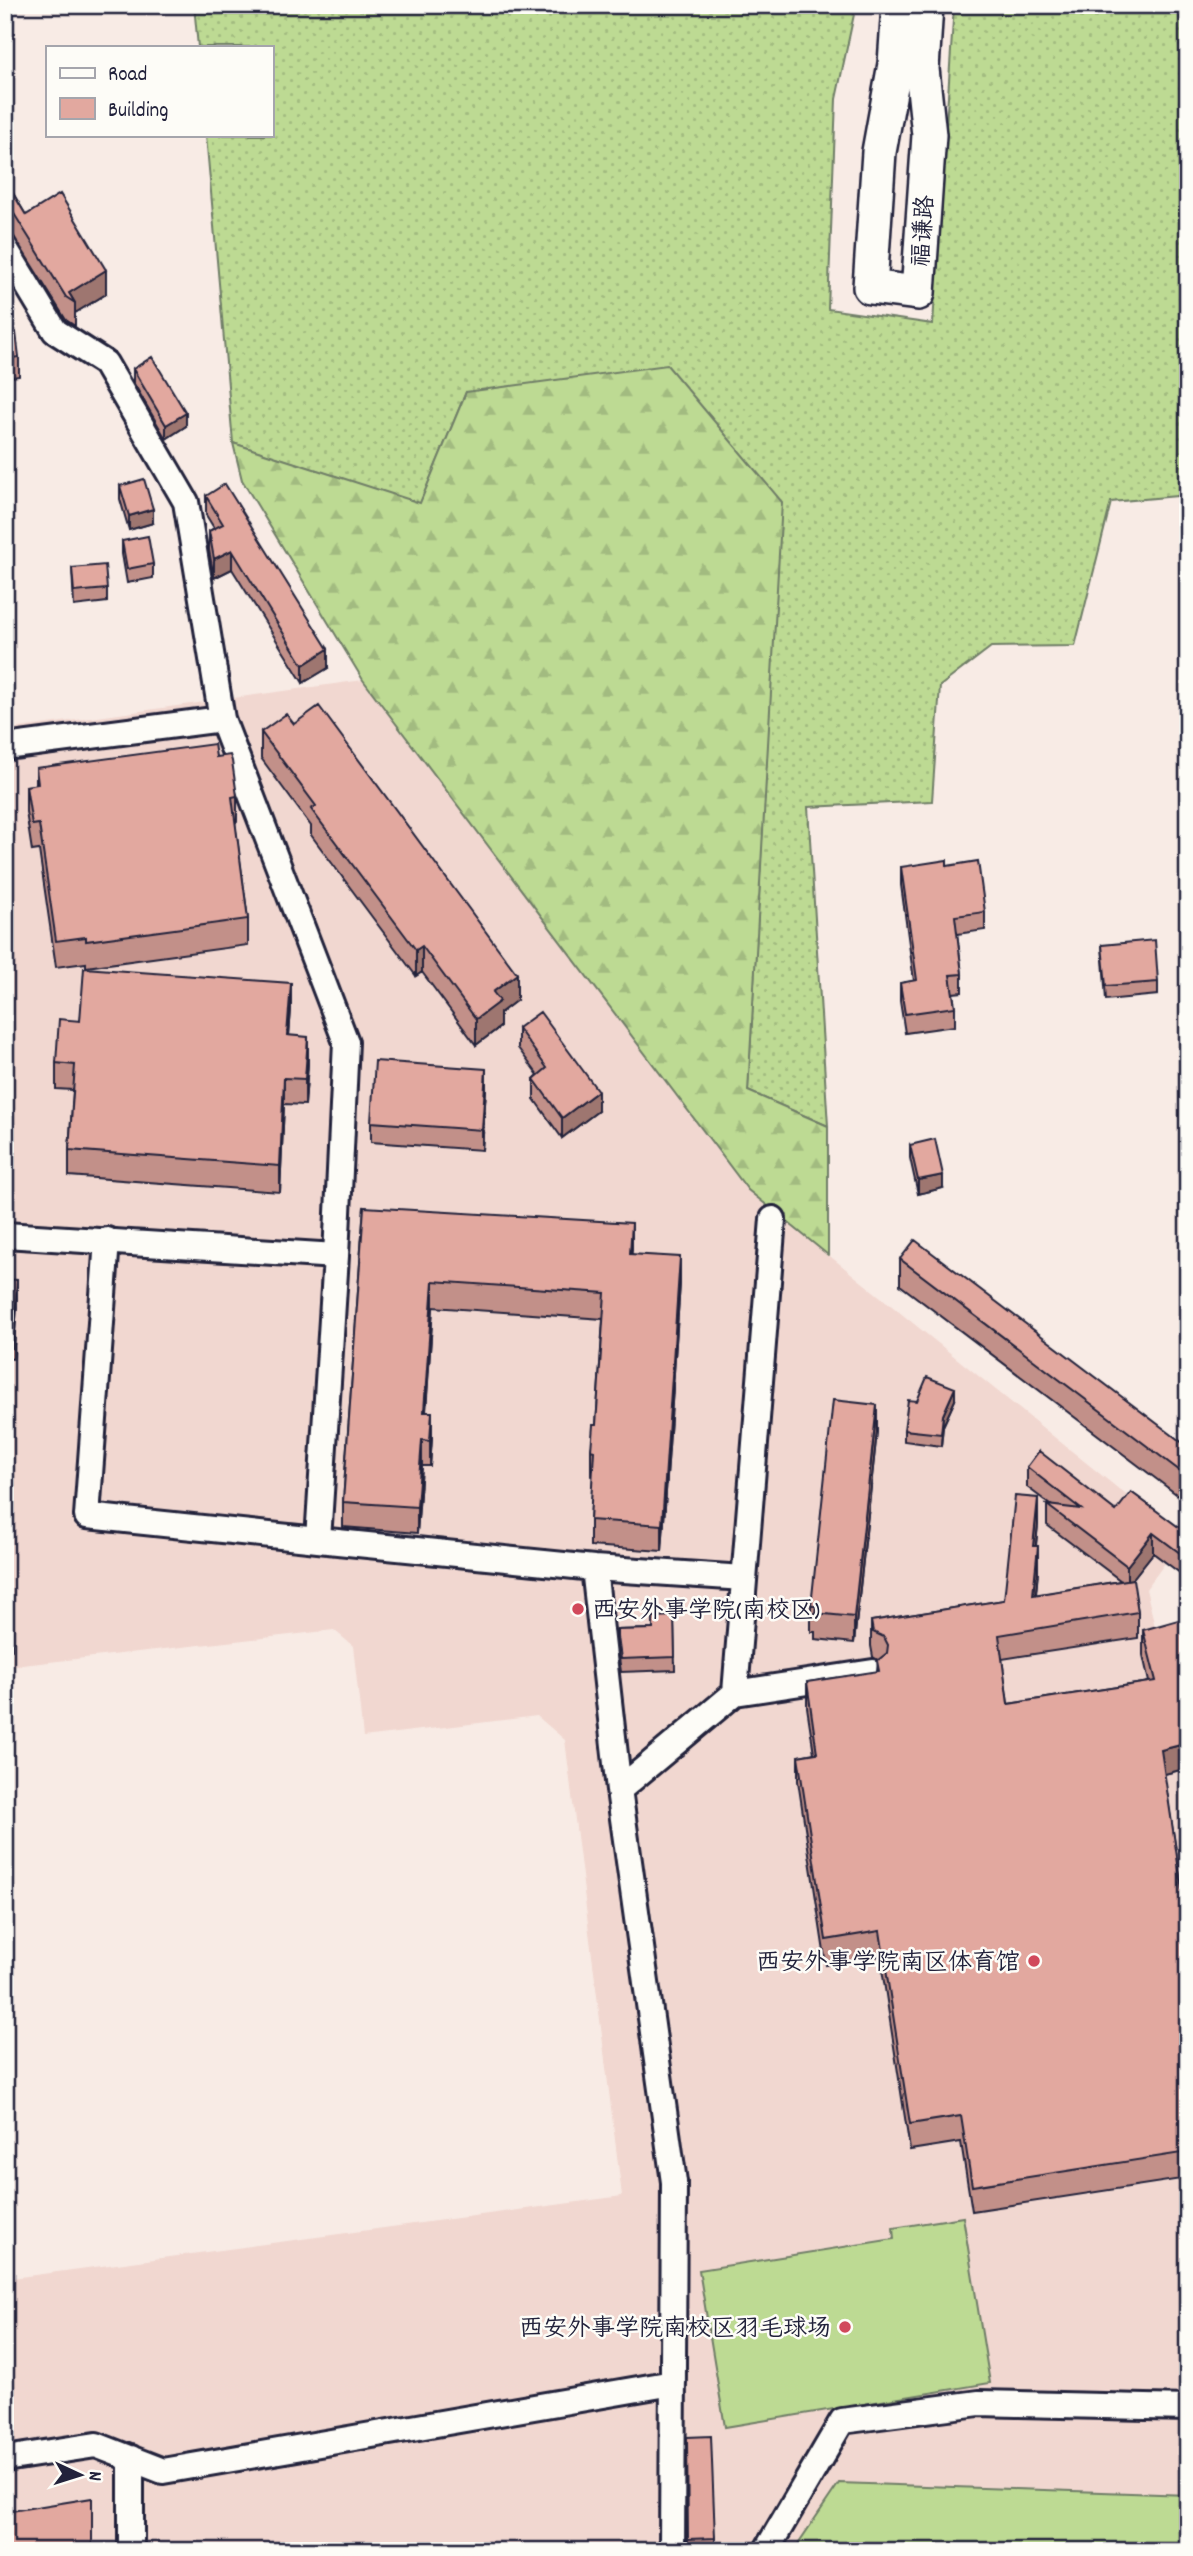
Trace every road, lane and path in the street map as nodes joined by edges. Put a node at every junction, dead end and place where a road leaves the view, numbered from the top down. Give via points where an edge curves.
1 (900, 5) edge
2 (926, 5) edge
3 (5, 248) edge
4 (222, 719) junction
5 (5, 747) edge
6 (773, 1219) dead end
7 (5, 1235) edge
8 (107, 1240) junction
9 (336, 1256) junction
10 (318, 1540) junction
11 (594, 1568) junction
12 (744, 1578) junction
13 (873, 1672) edge
14 (735, 1693) junction
15 (619, 1790) junction
16 (673, 2382) junction
17 (1188, 2408) edge
18 (131, 2458) junction
19 (5, 2459) edge
20 (131, 2551) edge
21 (672, 2551) edge
22 (766, 2551) edge

1 - 2 street, 福谦路 via 879,152 870,287 918,293 929,135 922,69
3 - 4 street via 55,331 104,363 186,502
4 - 5 street
4 - 9 street via 346,1042
6 - 12 street
7 - 8 street
8 - 9 street
8 - 10 street via 87,1516
9 - 10 street
10 - 11 street
11 - 12 street
11 - 15 street
12 - 14 street
13 - 14 street
14 - 15 street
15 - 16 street via 674,2182
16 - 18 street via 163,2471
16 - 21 street
17 - 22 street via 979,2403 842,2421
18 - 19 street via 96,2445
18 - 20 street

